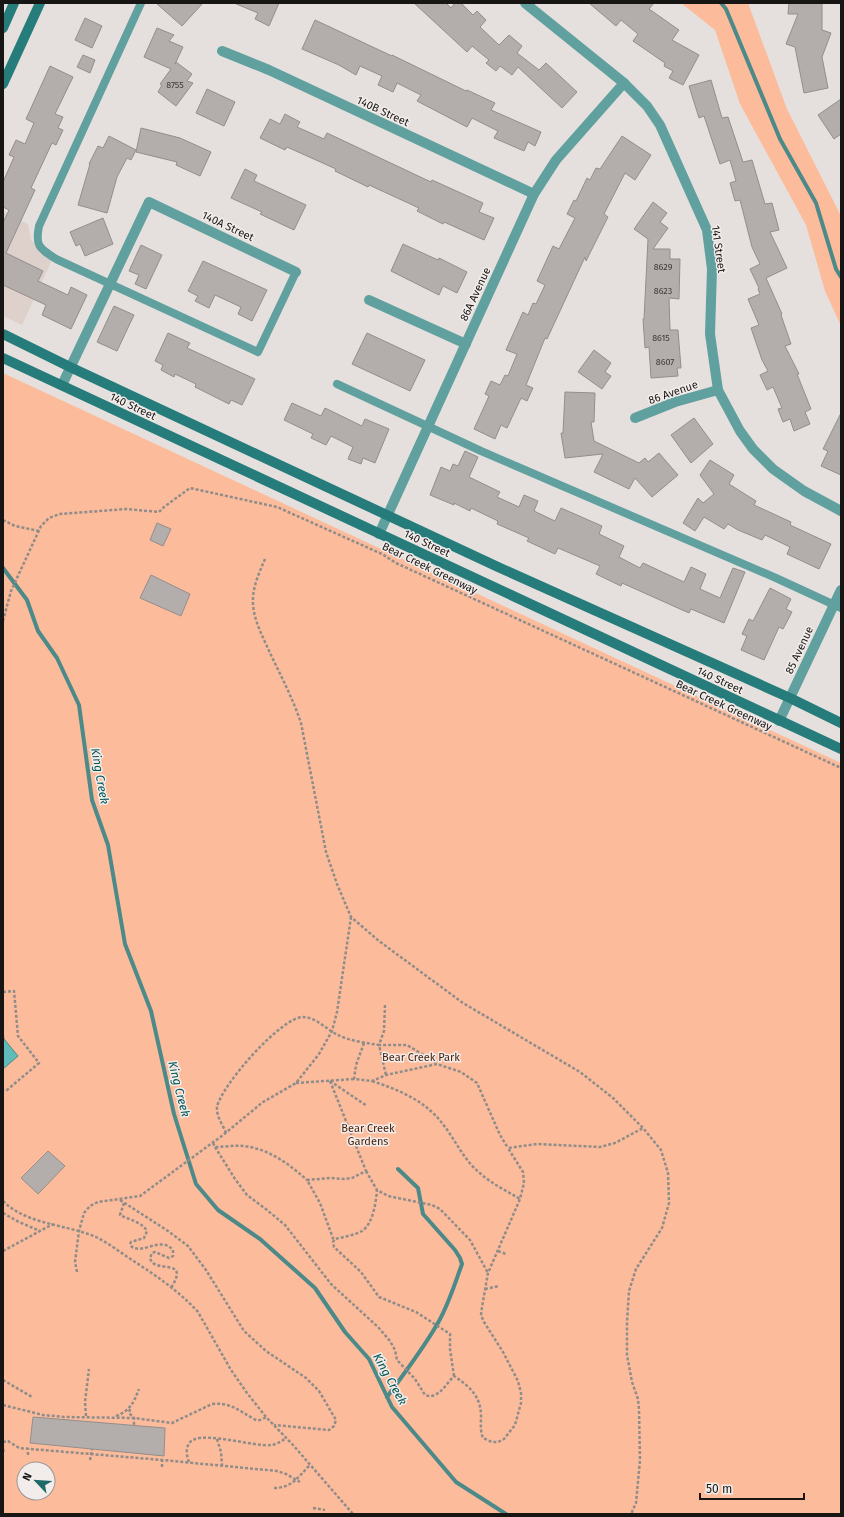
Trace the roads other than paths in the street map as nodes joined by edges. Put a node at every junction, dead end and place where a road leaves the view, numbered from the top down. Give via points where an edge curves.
1 (14, 3) edge
2 (40, 3) edge
3 (141, 3) edge
4 (525, 3) edge
5 (3, 28) edge
6 (222, 51) dead end
7 (624, 83) junction
8 (3, 84) edge
9 (534, 194) junction
10 (296, 272) joint
11 (110, 283) junction
12 (369, 300) dead end
13 (3, 334) edge
14 (466, 344) junction
15 (3, 358) edge
16 (70, 367) junction
17 (337, 384) dead end
18 (62, 386) junction
19 (718, 390) junction
20 (635, 418) dead end
21 (428, 426) junction
22 (841, 511) edge
23 (388, 516) junction
24 (379, 534) junction
25 (841, 590) edge
26 (837, 607) edge
27 (790, 698) junction
28 (779, 721) junction
29 (841, 723) edge
30 (841, 748) edge

1 - 5 main road
2 - 8 main road
3 - 11 lane via 39,226 36,239 42,250 56,259
4 - 7 street, 141 Street
6 - 9 street, 140B Street via 269,70
7 - 9 street, 86A Avenue via 556,160
7 - 19 street, 141 Street via 647,106 660,125 707,230 712,269 710,334
9 - 14 street, 86A Avenue
10 - 11 lane via 258,352
10 - 11 street, 140A Street via 149,202
11 - 16 street
12 - 14 street
13 - 16 main road, 140 Street
14 - 21 street, 86A Avenue
15 - 18 main road, 140 Street
16 - 18 street
16 - 23 main road, 140 Street
17 - 21 lane
18 - 24 main road, 140 Street
19 - 20 street, 86 Avenue via 676,402
19 - 22 street, 141 Street via 740,431 773,469 804,491
21 - 23 street, 86A Avenue
21 - 26 lane
23 - 24 street, 86A Avenue
23 - 27 main road, 140 Street
24 - 28 main road, 140 Street
25 - 26 street, 85 Avenue
26 - 27 street, 85 Avenue
27 - 28 street, 85 Avenue
27 - 29 main road, 140 Street
28 - 30 main road, 140 Street

